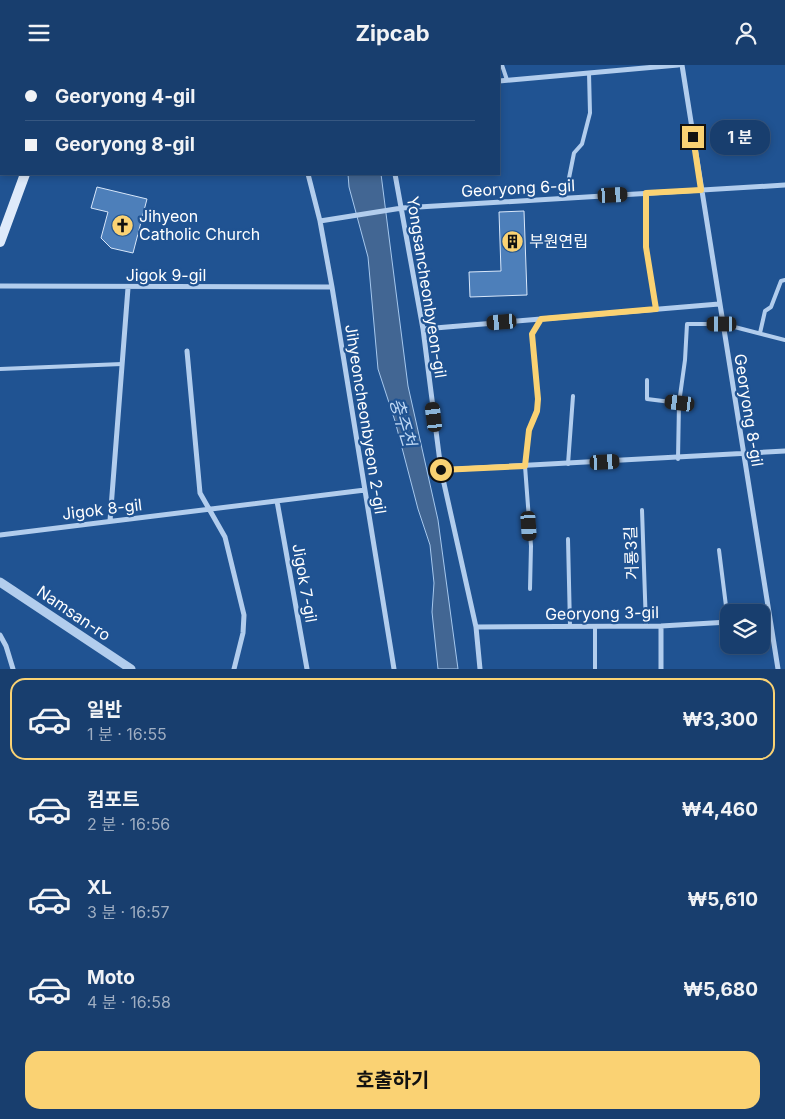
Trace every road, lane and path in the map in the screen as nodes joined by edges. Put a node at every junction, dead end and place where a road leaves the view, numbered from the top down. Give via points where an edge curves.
1 (502, 65) edge
2 (678, 65) edge
3 (682, 65) edge
4 (589, 73) junction
5 (507, 80) junction
6 (500, 81) edge
7 (25, 175) edge
8 (308, 175) edge
9 (395, 175) edge
10 (785, 185) edge
11 (701, 190) junction
12 (646, 193) junction
13 (565, 198) junction
14 (402, 208) junction
15 (320, 221) junction
16 (0, 242) edge
17 (785, 280) edge
18 (0, 286) edge
19 (332, 287) junction
20 (128, 288) junction
21 (719, 304) junction
22 (656, 309) junction
23 (541, 319) junction
24 (722, 324) junction
25 (423, 329) junction
26 (760, 333) junction
27 (785, 340) edge
28 (187, 351) dead end
29 (122, 364) junction
30 (0, 369) edge
31 (647, 380) dead end
32 (573, 396) dead end
33 (680, 403) junction
34 (785, 451) edge
35 (743, 455) junction
36 (678, 459) junction
37 (568, 464) junction
38 (525, 466) junction
39 (441, 470) junction
40 (365, 490) junction
41 (278, 501) junction
42 (208, 509) junction
43 (642, 511) dead end
44 (110, 521) junction
45 (0, 535) edge
46 (568, 539) dead end
47 (719, 550) dead end
48 (0, 582) edge
49 (530, 589) dead end
50 (726, 604) edge
51 (766, 604) edge
52 (720, 622) edge
53 (770, 625) edge
54 (570, 626) junction
55 (595, 626) junction
56 (646, 626) junction
57 (661, 626) junction
58 (476, 627) junction
59 (0, 635) edge
60 (119, 665) edge
61 (13, 669) edge
62 (131, 669) edge
63 (234, 669) edge
64 (308, 669) edge
65 (394, 669) edge
66 (480, 669) edge
67 (595, 669) edge
68 (661, 669) edge
69 (778, 669) edge

1 - 5 lane
2 - 4 street
3 - 11 street, Georyong 8-gil
4 - 5 street
4 - 13 lane via 590,113 582,144 574,153
5 - 6 street
7 - 16 main road
8 - 15 street, Jihyeoncheonbyeon 2-gil
9 - 14 street, Yongsancheonbyeon-gil
10 - 11 street, Georyong 6-gil
11 - 12 street, Georyong 6-gil
11 - 21 street, Georyong 8-gil
12 - 13 street, Georyong 6-gil
12 - 22 lane via 646,247
13 - 14 street, Georyong 6-gil
14 - 15 street, Georyong 6-gil
14 - 25 street, Yongsancheonbyeon-gil
15 - 19 street, Jihyeoncheonbyeon 2-gil
17 - 26 lane via 781,281 771,307 765,311
18 - 20 street, Jigok 9-gil
19 - 20 street, Jigok 9-gil
19 - 40 street, Jihyeoncheonbyeon 2-gil
20 - 29 street
21 - 22 street
21 - 24 street, Georyong 8-gil
22 - 23 street
23 - 25 street
23 - 38 lane via 532,334 538,399 529,430
24 - 26 lane
24 - 33 lane via 686,324
24 - 35 street, Georyong 8-gil
25 - 39 street, Yongsancheonbyeon-gil
26 - 27 lane
28 - 42 street via 200,493
29 - 30 lane
29 - 44 street
31 - 33 lane via 647,399
32 - 37 lane
33 - 36 lane
34 - 35 street
35 - 36 street
35 - 51 street, Georyong 8-gil
36 - 37 street
37 - 38 street
38 - 39 street
38 - 49 lane via 531,546
39 - 58 street, Yongsancheonbyeon-gil
40 - 41 street, Jigok 8-gil
40 - 65 street, Jihyeoncheonbyeon 2-gil
41 - 42 street, Jigok 8-gil
41 - 64 street, Jigok 7-gil
42 - 44 street, Jigok 8-gil
42 - 63 street via 225,537 242,597 243,633
43 - 56 lane, 거룡3길
44 - 45 street, Jigok 8-gil
46 - 54 lane
47 - 50 lane
48 - 60 street, Namsan-ro
52 - 57 street, Georyong 3-gil
53 - 69 street, Georyong 8-gil
54 - 55 street, Georyong 3-gil
54 - 58 street, Georyong 3-gil
55 - 56 street, Georyong 3-gil
55 - 67 lane
56 - 57 street, Georyong 3-gil
57 - 68 street
58 - 66 street, Yongsancheonbyeon-gil
59 - 61 street
60 - 62 street, Namsan-ro

